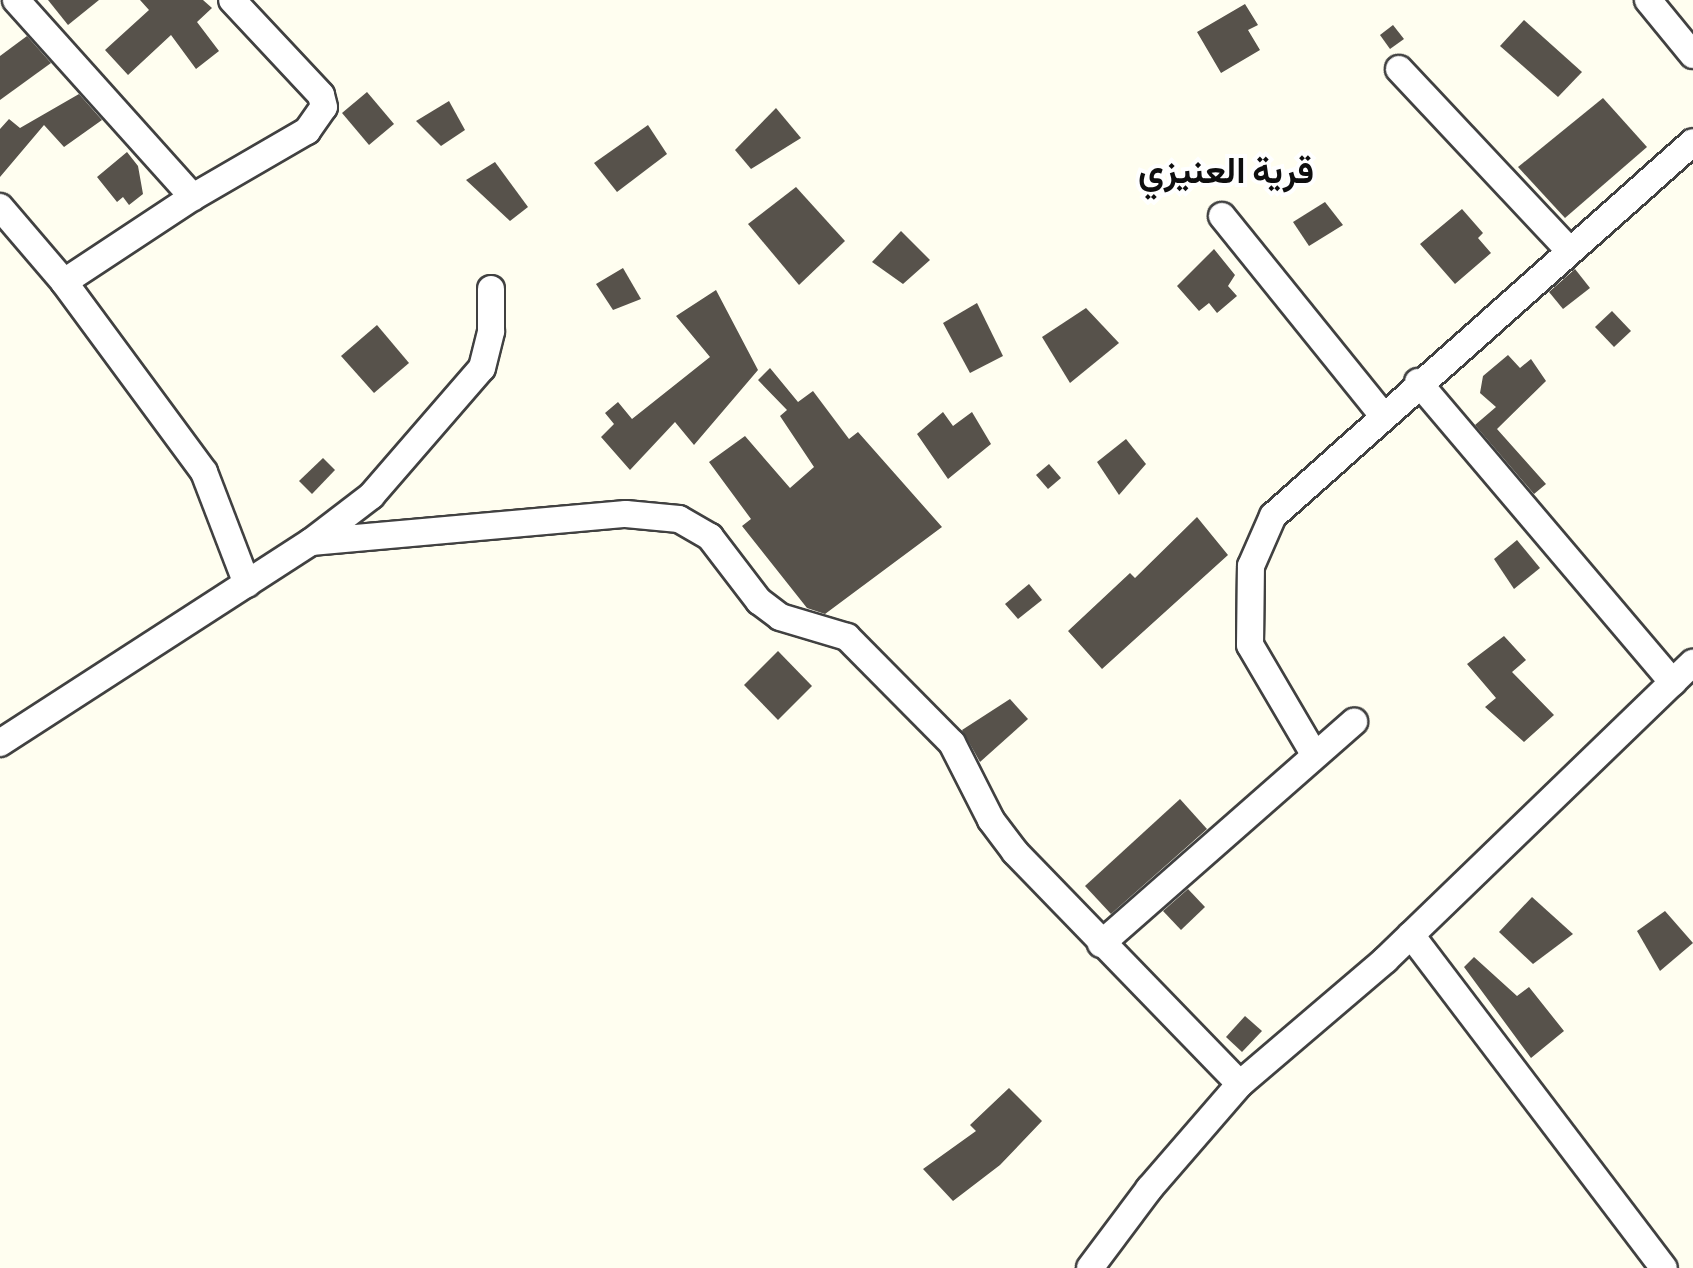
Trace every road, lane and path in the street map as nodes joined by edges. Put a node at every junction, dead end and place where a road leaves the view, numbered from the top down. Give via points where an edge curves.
1 (16, 0) edge
2 (232, 0) edge
3 (1648, 0) edge
4 (1693, 55) edge
5 (1399, 69) dead end
6 (1693, 142) edge
7 (193, 197) junction
8 (0, 207) edge
9 (1222, 216) dead end
10 (1569, 250) junction
11 (64, 282) junction
12 (491, 289) dead end
13 (1418, 382) junction
14 (1381, 413) junction
15 (311, 542) junction
16 (247, 584) junction
17 (1693, 663) edge
18 (1673, 683) junction
19 (1354, 722) dead end
20 (0, 743) edge
21 (1314, 754) junction
22 (1411, 935) junction
23 (1101, 944) junction
24 (1240, 1084) junction
25 (1090, 1268) edge
26 (1664, 1268) edge

1 - 7 street
2 - 7 street via 321,95 324,107 307,131
3 - 4 street
5 - 10 street
6 - 10 street
7 - 11 street
8 - 11 street
9 - 14 street
10 - 13 street
11 - 16 street via 204,472
12 - 15 street via 487,352 464,395 371,496
13 - 14 street
13 - 18 street
14 - 21 street via 1273,516 1251,566 1250,645
15 - 16 street
15 - 23 street via 626,514 679,519 710,537 759,601 780,617 847,637 869,659 952,743 991,820
16 - 20 street
17 - 18 street
18 - 22 street
19 - 21 street
21 - 23 street
22 - 24 street
22 - 26 street
23 - 24 street
24 - 25 street via 1149,1189

